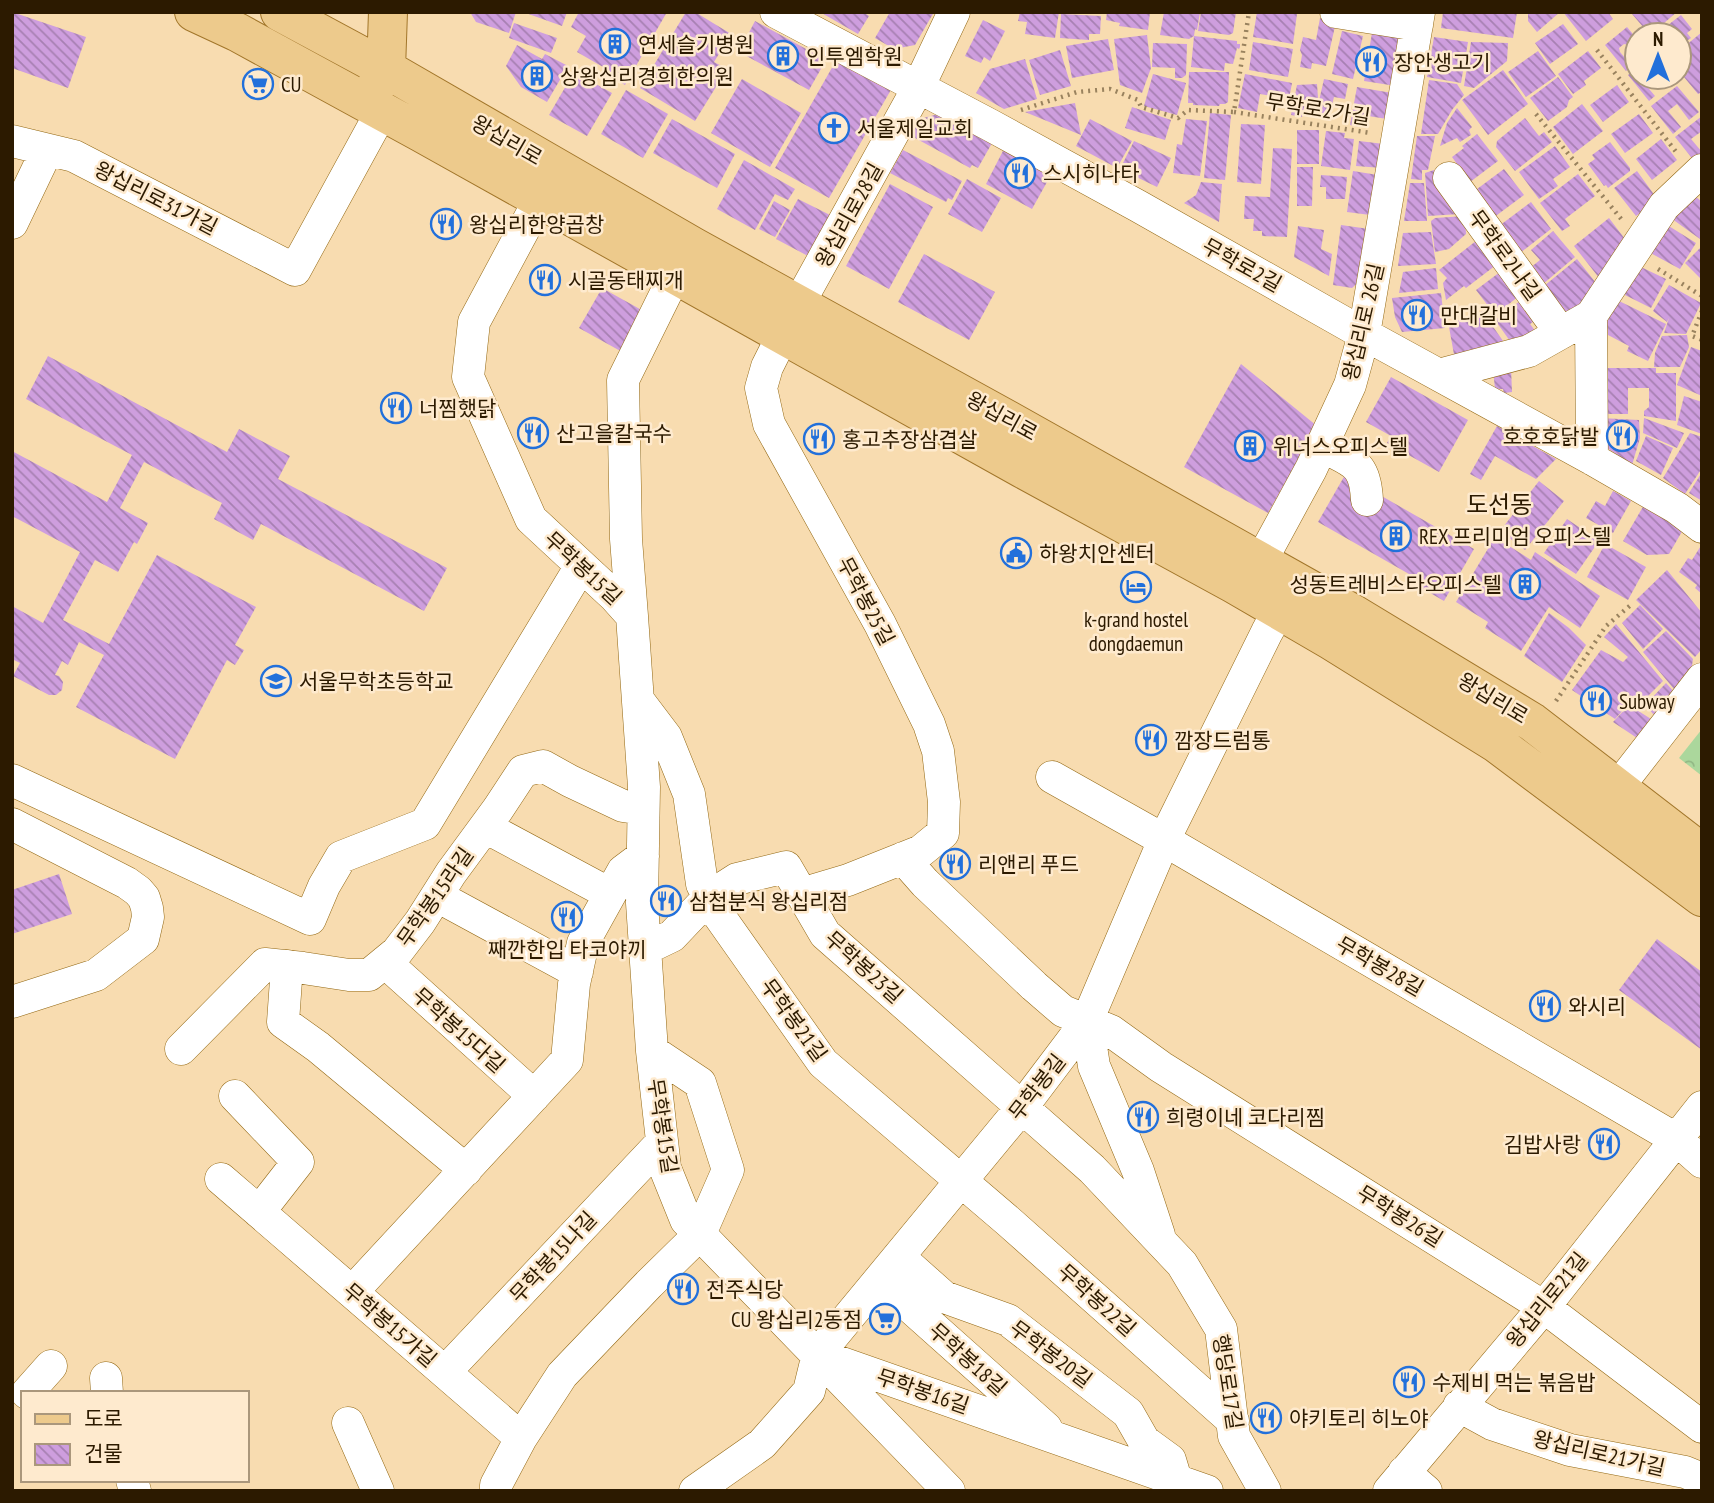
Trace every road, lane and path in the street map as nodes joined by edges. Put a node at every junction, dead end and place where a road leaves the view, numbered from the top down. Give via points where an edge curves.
1 (194, 12) edge
2 (281, 12) edge
3 (388, 12) edge
4 (776, 12) edge
5 (954, 12) edge
6 (1250, 12) edge
7 (1336, 12) edge
8 (1418, 19) edge
9 (1597, 50) dead end
10 (386, 69) junction
11 (918, 88) junction
12 (375, 107) junction
13 (1234, 112) junction
14 (1536, 114) dead end
15 (984, 121) junction
16 (1398, 137) junction
17 (12, 141) edge
18 (47, 150) junction
19 (1698, 172) edge
20 (1449, 178) dead end
21 (540, 199) junction
22 (12, 223) edge
23 (1637, 248) junction
24 (675, 275) junction
25 (1702, 296) edge
26 (1702, 311) edge
27 (1591, 316) junction
28 (791, 320) junction
29 (1562, 333) junction
30 (1364, 334) junction
31 (1702, 340) edge
32 (1439, 375) junction
33 (1322, 446) junction
34 (1592, 459) junction
35 (1367, 500) dead end
36 (1702, 527) edge
37 (1261, 561) junction
38 (581, 566) junction
39 (1632, 604) dead end
40 (1279, 610) junction
41 (632, 616) junction
42 (1702, 679) edge
43 (638, 700) junction
44 (1552, 707) dead end
45 (1052, 778) dead end
46 (12, 780) edge
47 (1618, 787) junction
48 (643, 808) junction
49 (12, 824) edge
50 (485, 827) junction
51 (1164, 840) junction
52 (1702, 853) edge
53 (643, 856) junction
54 (903, 858) junction
55 (610, 894) junction
56 (801, 894) junction
57 (437, 896) junction
58 (709, 897) junction
59 (1702, 897) edge
60 (645, 949) junction
61 (384, 962) junction
62 (287, 966) junction
63 (577, 972) junction
64 (12, 1002) edge
65 (1087, 1021) junction
66 (181, 1049) dead end
67 (652, 1051) junction
68 (235, 1096) dead end
69 (534, 1096) junction
70 (1023, 1107) junction
71 (1702, 1107) edge
72 (1676, 1139) junction
73 (662, 1142) junction
74 (1702, 1162) edge
75 (466, 1170) junction
76 (221, 1179) dead end
77 (961, 1181) junction
78 (259, 1212) junction
79 (700, 1234) junction
80 (1162, 1242) junction
81 (889, 1268) junction
82 (352, 1292) junction
83 (1544, 1307) junction
84 (818, 1354) junction
85 (51, 1366) dead end
86 (444, 1372) junction
87 (29, 1391) edge
88 (1459, 1406) junction
89 (1233, 1421) junction
90 (348, 1423) dead end
91 (1702, 1427) edge
92 (521, 1438) junction
93 (1057, 1438) junction
94 (1702, 1479) edge
95 (1176, 1480) junction
96 (1406, 1485) edge
97 (379, 1491) edge
98 (496, 1491) edge
99 (695, 1491) edge
100 (949, 1491) edge
101 (1207, 1491) edge
102 (1265, 1491) edge

1 - 12 main road, 왕십리로
2 - 10 main road, 왕십리로
3 - 10 main road
4 - 11 street, 무학로2길
5 - 11 street, 왕십리로28길
6 - 13 path, 무학로2가길
7 - 8 street
8 - 16 street, 왕십리로 26길
9 - 19 path
10 - 12 main road
10 - 28 main road, 왕십리로 via 682,241
11 - 15 street, 무학로2길
11 - 28 street, 왕십리로28길
12 - 18 street, 왕십리로31가길 via 295,270 74,156
12 - 21 main road, 왕십리로
13 - 15 path, 무학로2가길 via 1188,110 1178,118 1141,107 1138,100 1110,89 1077,92
13 - 16 path, 무학로2가길
14 - 23 path
15 - 30 street, 무학로2길
16 - 30 street, 왕십리로 26길
17 - 18 street, 왕십리로31가길
18 - 22 street
19 - 23 street via 1664,206
20 - 29 street, 무학로2나길
21 - 24 main road, 왕십리로
21 - 38 street, 무학봉15길 via 474,322 468,377 531,519
23 - 25 path
23 - 27 street
24 - 28 main road, 왕십리로
24 - 41 street via 623,380
26 - 31 path via 1692,336
27 - 29 street
27 - 34 street
28 - 37 main road, 왕십리로 via 1008,420
28 - 40 main road, 왕십리로
28 - 54 street, 무학봉25길 via 761,388 769,424 880,624 938,751 943,833 921,851
29 - 32 street via 1530,351
30 - 32 street, 무학로2길
30 - 33 street, 왕십리로 26길 via 1350,386
32 - 34 street, 무학로2길
33 - 35 street via 1360,467
33 - 37 street, 왕십리로 26길
34 - 36 street, 무학로2길
37 - 40 street
37 - 47 main road, 왕십리로 via 1532,722
38 - 41 street, 무학봉15길
38 - 46 street via 425,824 341,857 310,919
39 - 44 path, 왕십리로 via 1606,626
40 - 51 street, 무학봉길
40 - 59 main road, 왕십리로 via 1496,743
41 - 43 street, 무학봉15길
42 - 47 street
43 - 48 street, 무학봉15길
43 - 58 street, 무학봉21길 via 666,737 689,794 702,884
45 - 51 street, 무학봉28길
47 - 52 main road, 왕십리로
48 - 50 street, 무학봉15라길 via 623,806 543,766 523,771
48 - 53 street, 무학봉15길
49 - 64 street via 127,883 144,898 149,917 143,939 96,975
50 - 55 street
50 - 57 street, 무학봉15라길
51 - 65 street, 무학봉길
51 - 72 street, 무학봉28길
53 - 55 street via 624,871
53 - 60 street, 무학봉15길
54 - 56 street, 무학봉25길
54 - 65 street via 1034,986 1063,1011
55 - 63 street via 583,943
56 - 58 street, 무학봉23길 via 786,867 737,879
56 - 70 street, 무학봉23길 via 825,934
57 - 61 street, 무학봉15라길 via 397,952
57 - 63 street
58 - 60 street via 672,936
58 - 77 street, 무학봉21길 via 823,1063
60 - 67 street, 무학봉15길
61 - 62 street, 무학봉15라길 via 369,975
61 - 69 street, 무학봉15다길
62 - 66 street, 무학봉15라길 via 265,964
62 - 75 street via 284,1022
63 - 69 street via 567,1060
65 - 70 street, 무학봉길
65 - 80 street, 행당로17길 via 1094,1066 1139,1171
65 - 83 street, 무학봉26길 via 1111,1031
67 - 73 street, 무학봉15길
67 - 79 street, 무학봉15길 via 700,1083 728,1170
68 - 78 street via 298,1162
69 - 75 street
70 - 77 street, 무학봉길
70 - 80 street, 행당로17길 via 1092,1169
71 - 72 street, 왕십리로21길
72 - 74 street, 무학봉28길
72 - 83 street, 왕십리로21길
73 - 79 street, 무학봉15길 via 665,1168 686,1220
73 - 86 street, 무학봉15나길
75 - 82 street
76 - 78 street, 무학봉15가길
77 - 81 street, 무학봉길
77 - 89 street, 무학봉22길
78 - 82 street, 무학봉15가길
79 - 84 street, 무학봉15길
79 - 92 street via 562,1375
80 - 89 street, 행당로17길 via 1182,1264 1221,1329
81 - 84 street, 무학봉길
81 - 93 street, 무학봉18길
81 - 95 street, 무학봉20길 via 944,1297 1007,1320 1128,1413 1144,1441 1170,1461
82 - 86 street, 무학봉15가길
83 - 88 street, 왕십리로21길
83 - 91 street, 무학봉26길
84 - 93 street, 무학봉16길
84 - 99 street, 무학봉길 via 809,1391 762,1444
84 - 100 street, 무학봉16길
85 - 87 street
86 - 92 street, 무학봉15가길
88 - 94 street, 왕십리로21가길 via 1492,1424 1570,1450
88 - 96 street, 왕십리로21길
89 - 102 street, 행당로17길 via 1234,1436
90 - 97 street
92 - 98 street
93 - 95 street, 무학봉16길
95 - 101 street, 무학봉16길

